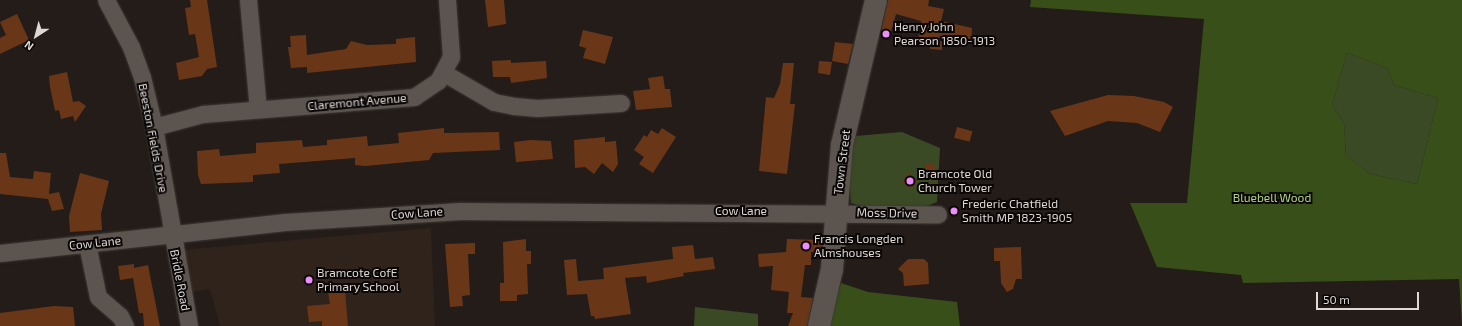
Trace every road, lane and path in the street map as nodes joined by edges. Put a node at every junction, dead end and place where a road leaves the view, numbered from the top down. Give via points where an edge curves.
1 (106, 0) edge
2 (248, 0) edge
3 (447, 0) edge
4 (876, 0) edge
5 (444, 73) junction
6 (621, 103) dead end
7 (258, 109) junction
8 (154, 127) junction
9 (837, 212) junction
10 (938, 214) dead end
11 (171, 235) junction
12 (87, 244) junction
13 (0, 253) edge
14 (125, 326) edge
15 (189, 326) edge
16 (819, 326) edge

1 - 8 street, Beeston Fields Drive via 131,47
2 - 7 street
3 - 5 street, Claremont Avenue via 451,57
4 - 9 street, Town Street via 842,145
5 - 6 street via 494,102 514,106 537,108
5 - 7 street, Claremont Avenue via 427,91 414,97
7 - 8 street, Claremont Avenue via 203,114
8 - 11 street, Beeston Fields Drive
9 - 10 street, Moss Drive
9 - 11 street, Cow Lane via 461,211 285,222
9 - 16 street, Town Street via 832,269
11 - 12 street, Cow Lane
11 - 15 street, Bridle Road
12 - 13 street, Cow Lane
12 - 14 street via 98,297 120,316

